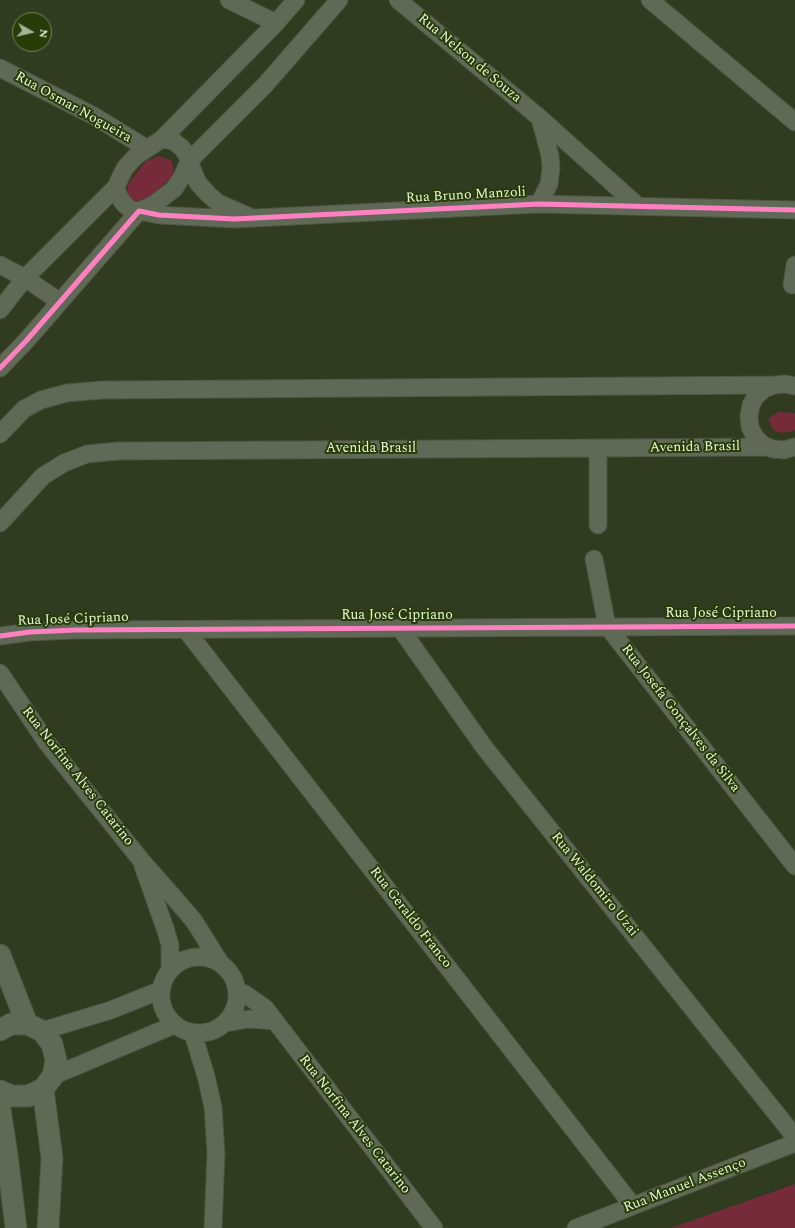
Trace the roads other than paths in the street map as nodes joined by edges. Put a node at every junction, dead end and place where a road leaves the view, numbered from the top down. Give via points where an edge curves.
1 (229, 0) edge
2 (296, 0) edge
3 (339, 0) edge
4 (398, 0) edge
5 (650, 0) edge
6 (276, 23) junction
7 (0, 68) edge
8 (540, 118) junction
9 (793, 122) edge
10 (162, 139) junction
11 (146, 148) junction
12 (189, 161) junction
13 (116, 187) junction
14 (539, 204) junction
15 (638, 206) junction
16 (795, 210) edge
17 (139, 211) junction
18 (252, 218) junction
19 (0, 265) edge
20 (795, 265) edge
21 (25, 278) junction
22 (792, 285) dead end
23 (60, 302) junction
24 (0, 310) edge
25 (0, 368) edge
26 (774, 385) junction
27 (795, 386) edge
28 (0, 434) edge
29 (768, 447) junction
30 (794, 448) edge
31 (598, 449) junction
32 (0, 523) edge
33 (598, 525) dead end
34 (594, 559) dead end
35 (607, 626) junction
36 (795, 626) edge
37 (400, 628) junction
38 (186, 630) junction
39 (0, 636) edge
40 (0, 673) edge
41 (141, 860) junction
42 (795, 866) edge
43 (0, 955) edge
44 (221, 964) junction
45 (170, 971) junction
46 (161, 990) junction
47 (237, 991) junction
48 (275, 1021) junction
49 (226, 1024) junction
50 (174, 1025) junction
51 (35, 1028) junction
52 (0, 1030) edge
53 (193, 1034) junction
54 (48, 1082) junction
55 (0, 1091) edge
56 (0, 1109) edge
57 (795, 1137) edge
58 (795, 1143) edge
59 (633, 1206) junction
60 (16, 1228) edge
61 (48, 1228) edge
62 (213, 1228) edge
63 (434, 1228) edge
64 (576, 1228) edge

1 - 6 street
2 - 6 street
3 - 12 street via 265,85
4 - 8 street, Rua Nelson de Souza
5 - 9 street
6 - 10 street
7 - 11 street, Rua Osmar Nogueira via 94,116
8 - 14 street via 551,168 549,184
8 - 15 street, Rua Nelson de Souza
10 - 11 street
10 - 12 street via 173,141 181,147
11 - 13 street via 125,168
12 - 17 street via 174,189 153,205
12 - 18 street, Rua Bruno Manzoli via 198,183 208,194 218,203
13 - 17 street via 125,205 131,210
13 - 21 street
14 - 15 street, Rua Bruno Manzoli
14 - 18 street, Rua Bruno Manzoli
15 - 16 street, Rua Bruno Manzoli
17 - 18 street, Rua Bruno Manzoli via 159,215
17 - 23 street
19 - 21 street
20 - 22 street
21 - 23 street
21 - 24 street
23 - 25 street
26 - 27 street
26 - 28 street via 102,390 67,393 41,400 24,409
26 - 29 street via 756,396 749,416 750,427 755,437
29 - 30 street, Avenida Brasil via 773,450
29 - 31 street, Avenida Brasil
31 - 32 street, Avenida Brasil via 118,450 87,454 64,463 43,476
31 - 33 street
34 - 35 street, Rua Josefa Gonçalves da Silva
35 - 36 street, Rua José Cipriano
35 - 37 street, Rua José Cipriano
35 - 42 street, Rua Josefa Gonçalves da Silva
37 - 38 street, Rua José Cipriano
37 - 57 street, Rua Waldomiro Uzai via 484,747
38 - 39 street, Rua José Cipriano via 75,630
38 - 59 street, Rua Geraldo Franco
40 - 41 street, Rua Norfina Alves Catarino via 47,743
41 - 44 street, Rua Norfina Alves Catarino via 190,916
41 - 45 street, Rua Norfina Alves Catarino via 170,945
43 - 51 street
44 - 45 street via 211,959 188,958
44 - 47 street via 230,971
45 - 46 street
46 - 50 street via 163,1009
46 - 51 street via 111,1010
47 - 48 street, Rua Norfina Alves Catarino via 265,1008
47 - 49 street via 237,1003
48 - 49 street via 249,1019
48 - 63 street, Rua Norfina Alves Catarino
49 - 53 street via 205,1034
50 - 53 street
50 - 54 street
51 - 52 street via 11,1024
51 - 54 street via 52,1044 56,1060
53 - 62 street via 206,1076 212,1107 216,1153
54 - 55 street via 28,1096 12,1096
54 - 61 street via 52,1158
56 - 60 street
58 - 59 street, Rua Manuel Assenço
59 - 64 street, Rua Manuel Assenço

